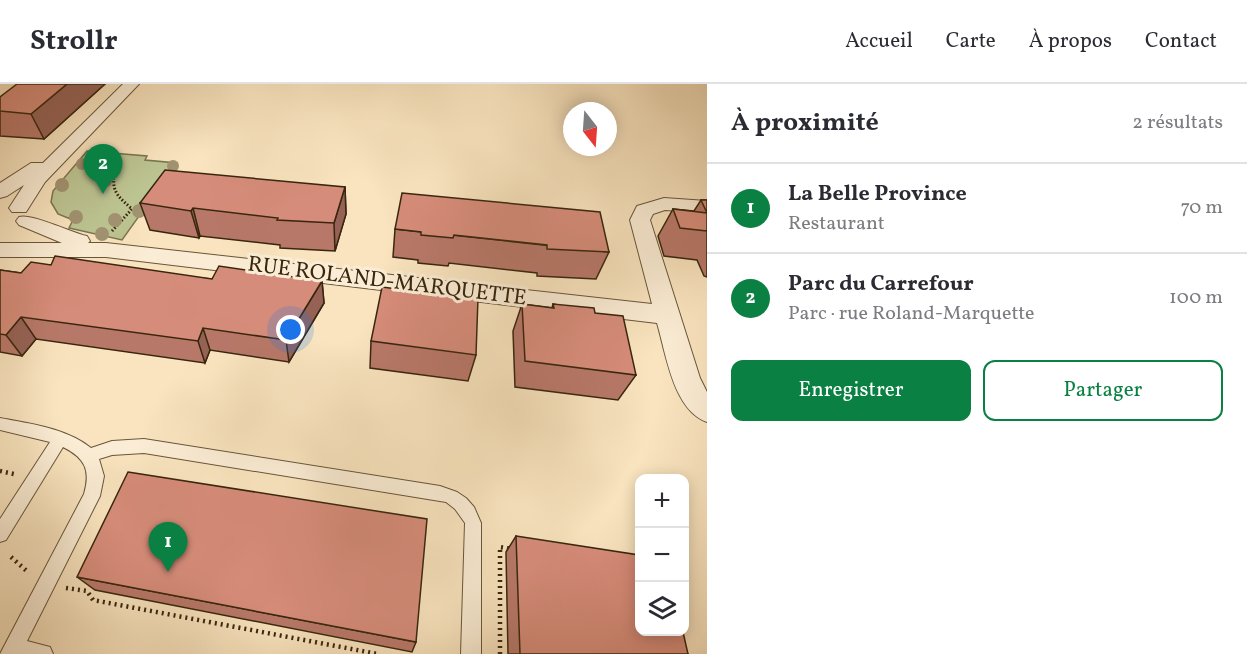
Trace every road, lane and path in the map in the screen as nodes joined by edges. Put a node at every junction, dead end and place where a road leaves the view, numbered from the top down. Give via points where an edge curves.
1 (132, 84) edge
2 (74, 150) junction
3 (0, 192) edge
4 (707, 207) edge
5 (15, 210) edge
6 (107, 243) junction
7 (0, 250) edge
8 (668, 315) junction
9 (707, 410) edge
10 (0, 424) edge
11 (60, 439) junction
12 (89, 456) junction
13 (0, 471) edge
14 (9, 472) dead end
15 (0, 534) edge
16 (523, 551) edge
17 (11, 557) dead end
18 (32, 575) dead end
19 (63, 588) dead end
20 (11, 651) edge
21 (43, 654) edge
22 (378, 654) edge
23 (471, 654) edge
24 (500, 654) edge

1 - 2 street
2 - 3 street
2 - 5 street via 37,179
2 - 6 path via 114,163 117,195 132,209
4 - 8 street via 658,204 648,207 640,216
5 - 6 street, RUE ROLAND-MARQUETTE via 54,234
5 - 7 street via 21,233
6 - 7 street, RUE ROLAND-MARQUETTE
6 - 8 street, RUE ROLAND-MARQUETTE
8 - 9 street via 689,386
10 - 11 lane
11 - 12 lane
11 - 15 lane
12 - 20 lane via 96,475 92,496
12 - 23 lane via 112,448 144,446 455,498 472,523
13 - 14 path
16 - 24 path via 500,547
17 - 18 path
19 - 22 path via 87,591 93,600
20 - 21 lane

